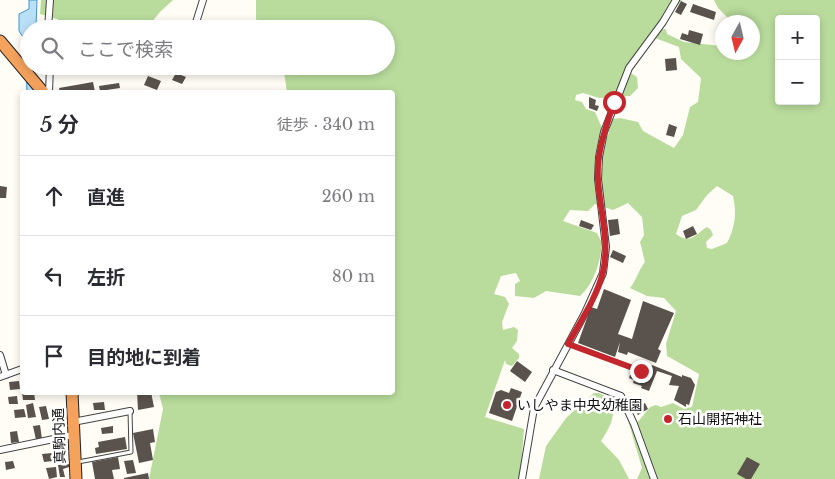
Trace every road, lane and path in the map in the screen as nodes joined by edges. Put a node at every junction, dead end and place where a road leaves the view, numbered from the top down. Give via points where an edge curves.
1 (50, 0) edge
2 (203, 0) edge
3 (676, 0) edge
4 (49, 20) edge
5 (197, 20) edge
6 (0, 41) edge
7 (20, 63) edge
8 (29, 75) edge
9 (50, 75) edge
10 (41, 90) edge
11 (49, 90) edge
12 (568, 344) junction
13 (0, 355) edge
14 (20, 370) edge
15 (553, 370) junction
16 (641, 371) dead end
17 (3, 376) edge
18 (72, 395) edge
19 (130, 411) joint
20 (73, 422) junction
21 (73, 436) junction
22 (0, 450) edge
23 (75, 463) junction
24 (76, 479) edge
25 (522, 479) edge
26 (654, 479) edge

1 - 4 street
2 - 5 street
3 - 12 street via 629,68 604,132 598,157 606,247 603,273
6 - 7 highway
8 - 10 highway
9 - 11 street
12 - 15 street
12 - 16 lane
13 - 17 street
14 - 17 street
15 - 25 street via 534,408
15 - 26 street via 620,396
18 - 20 highway, 真駒内通
19 - 20 street
19 - 23 lane via 131,452
20 - 21 highway, 真駒内通
21 - 22 street
21 - 23 highway, 真駒内通
23 - 24 highway, 真駒内通

